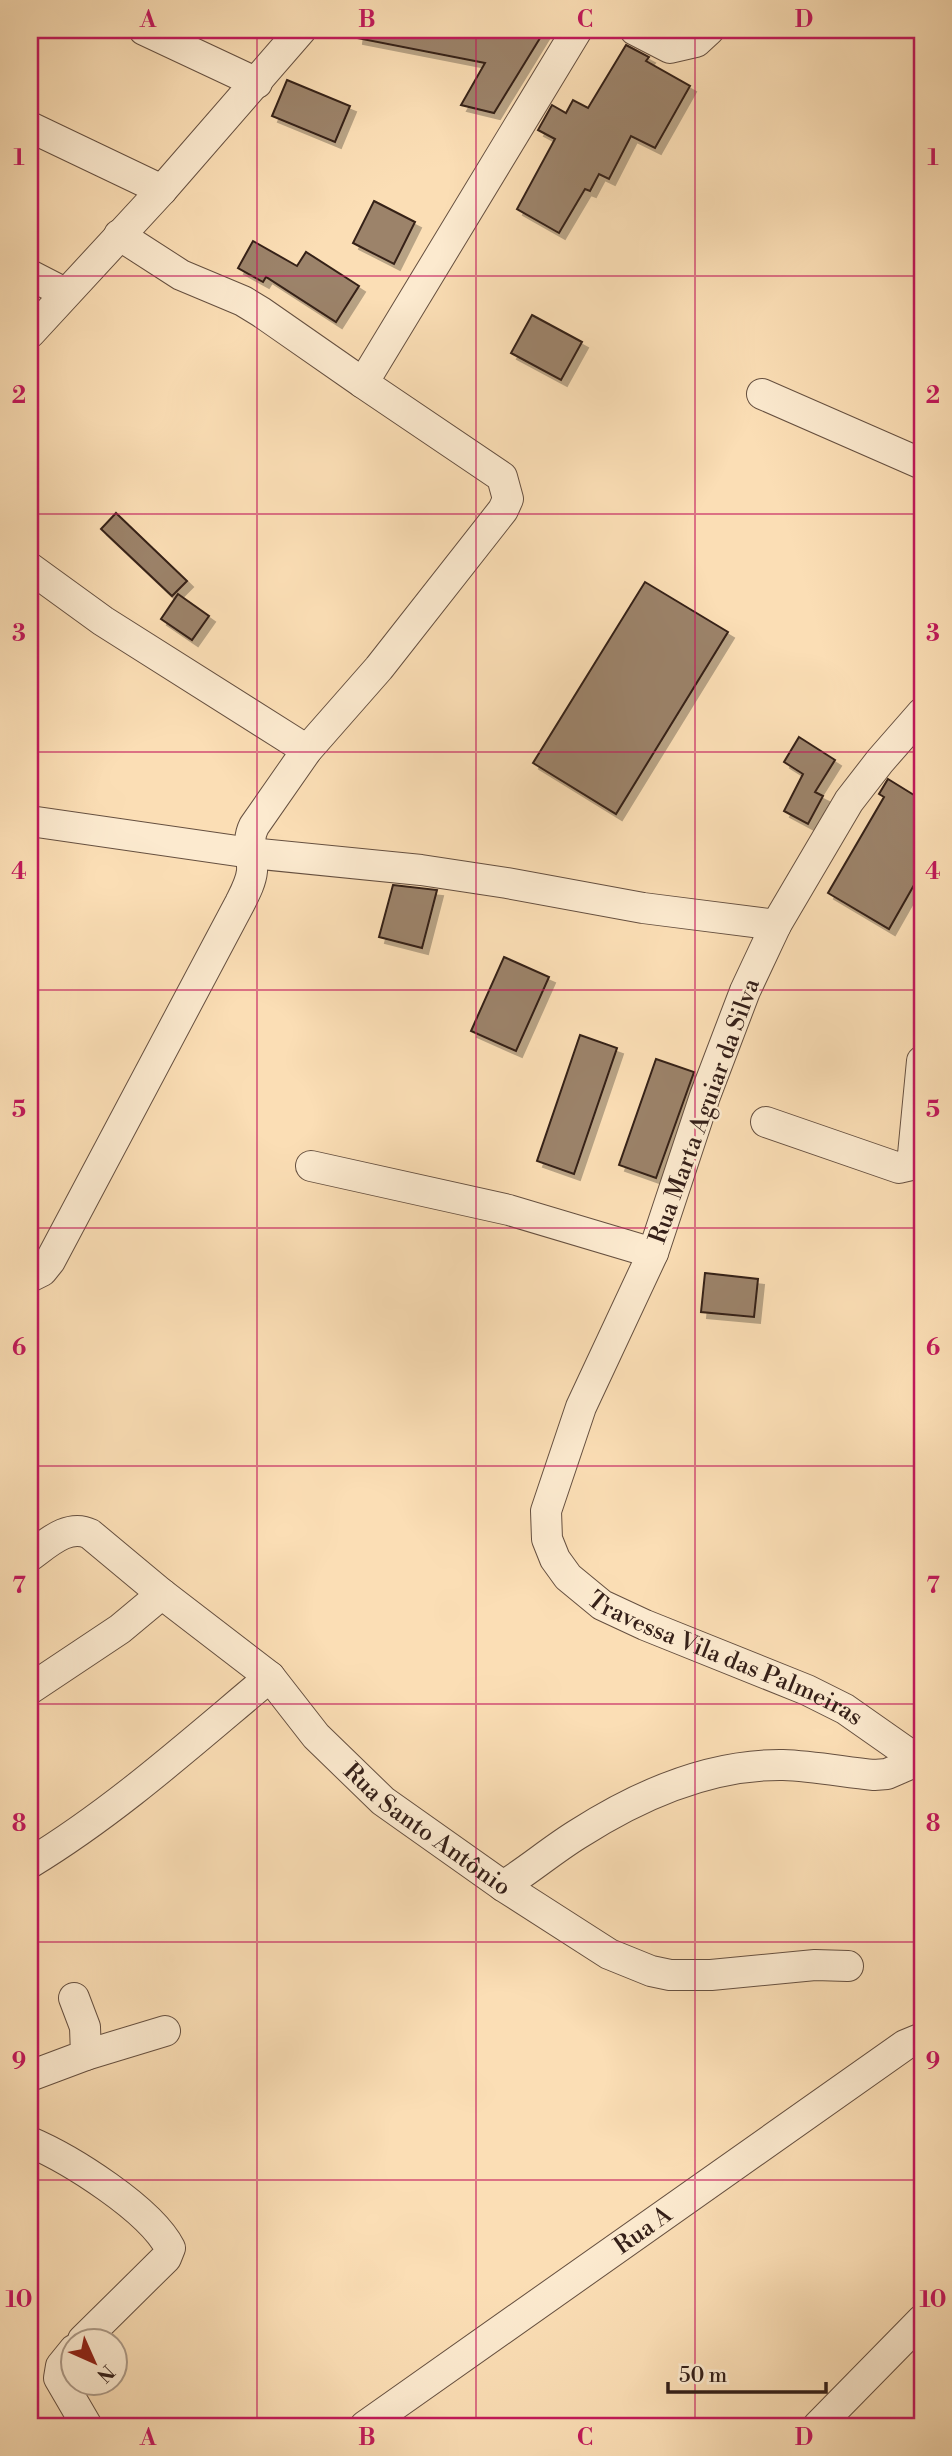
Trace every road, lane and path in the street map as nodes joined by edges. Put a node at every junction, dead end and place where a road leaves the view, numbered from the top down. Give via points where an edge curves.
1 (144, 30) edge
2 (301, 30) edge
3 (577, 30) edge
4 (635, 30) edge
5 (709, 30) edge
6 (257, 83) junction
7 (30, 127) edge
8 (162, 190) junction
9 (119, 235) junction
10 (30, 275) edge
11 (65, 293) junction
12 (30, 333) edge
13 (363, 383) junction
14 (762, 394) dead end
15 (922, 464) edge
16 (30, 568) edge
17 (922, 713) edge
18 (307, 750) junction
19 (30, 821) edge
20 (251, 853) junction
21 (776, 925) junction
22 (922, 1061) edge
23 (766, 1122) dead end
24 (311, 1166) dead end
25 (653, 1253) junction
26 (30, 1277) edge
27 (547, 1539) joint
28 (30, 1556) edge
29 (162, 1594) junction
30 (270, 1677) junction
31 (30, 1689) edge
32 (920, 1762) edge
33 (30, 1863) edge
34 (503, 1886) junction
35 (848, 1966) dead end
36 (74, 1998) dead end
37 (165, 2031) dead end
38 (922, 2038) edge
39 (86, 2055) junction
40 (30, 2076) edge
41 (30, 2142) edge
42 (922, 2320) edge
43 (97, 2326) edge
44 (70, 2396) edge
45 (87, 2426) edge
46 (365, 2426) edge
47 (818, 2426) edge

1 - 6 street
2 - 6 street
3 - 13 street
4 - 5 street via 670,48 696,42
6 - 8 street
7 - 8 street
8 - 9 street
9 - 11 street
9 - 13 street via 181,275 243,301
10 - 11 street
11 - 12 street
13 - 18 street via 502,477 508,499 379,668
14 - 15 street
16 - 18 street via 103,621
17 - 21 street, Rua Marta Aguiar da Silva via 849,801
18 - 20 street via 249,835
19 - 20 street
20 - 21 street via 421,870 669,912
20 - 26 street via 252,875 224,937 50,1261
21 - 25 street, Rua Marta Aguiar da Silva via 709,1084
22 - 23 street via 912,1165 898,1168
24 - 25 street via 509,1210
25 - 27 street, Rua Marta Aguiar da Silva via 581,1407 546,1511
27 - 32 street, Travessa Vila das Palmeiras via 568,1577 603,1605 807,1690 845,1709
28 - 29 street, Rua Santo Antônio via 76,1528 90,1534
29 - 30 street, Rua Santo Antônio
29 - 31 street via 120,1629
30 - 33 street via 98,1818
30 - 34 street, Rua Santo Antônio via 316,1737 365,1784
32 - 34 street via 874,1775 783,1765 702,1776 649,1794 590,1827
34 - 35 street, Rua Santo Antônio via 610,1954 651,1971 711,1975
36 - 39 street via 85,2027
37 - 39 street
38 - 46 street, Rua A via 905,2045
39 - 40 street
41 - 43 street via 122,2198 148,2220 170,2248 166,2258
42 - 47 street
44 - 45 street

